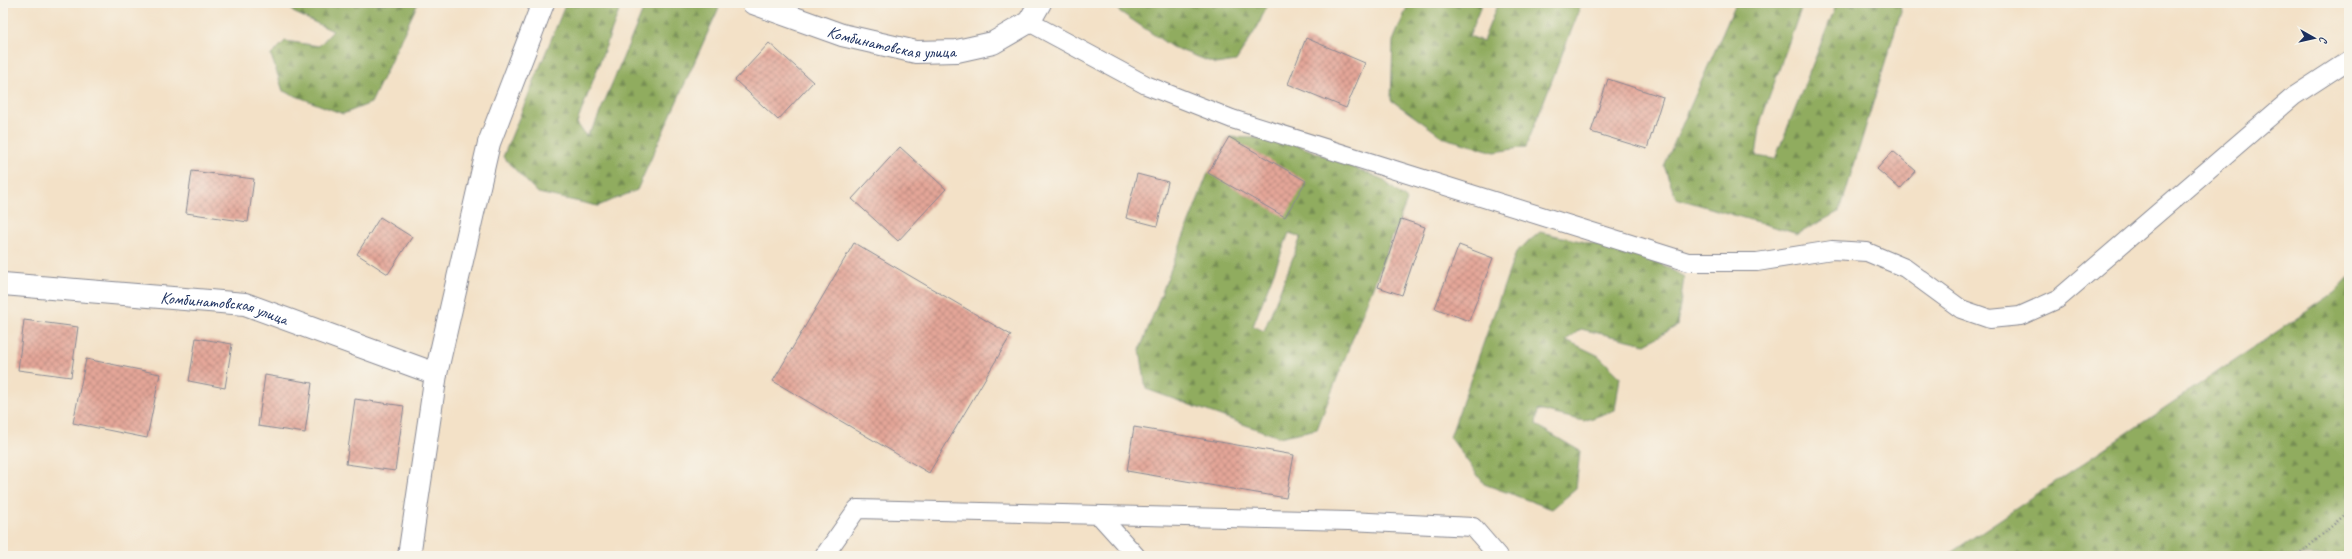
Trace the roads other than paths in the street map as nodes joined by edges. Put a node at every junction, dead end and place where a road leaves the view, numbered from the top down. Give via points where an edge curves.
1 (543, 3) edge
2 (753, 3) edge
3 (1040, 3) edge
4 (1029, 22) junction
5 (2349, 60) edge
6 (3, 284) edge
7 (436, 374) junction
8 (1099, 515) junction
9 (409, 556) edge
10 (824, 556) edge
11 (1136, 556) edge
12 (1498, 556) edge

1 - 7 street via 489,143
2 - 4 street, Комбинатовская улица via 842,35 916,52 957,51 993,43
3 - 4 street
4 - 5 lane via 1146,85 1232,119 1688,262 1757,262 1832,250 1867,252 1905,268 1961,309 1990,319 2020,316 2058,299 2294,96
6 - 7 street, Комбинатовская улица via 246,304
7 - 9 street
8 - 10 lane via 857,510
8 - 11 lane
8 - 12 lane via 1349,521 1473,527

